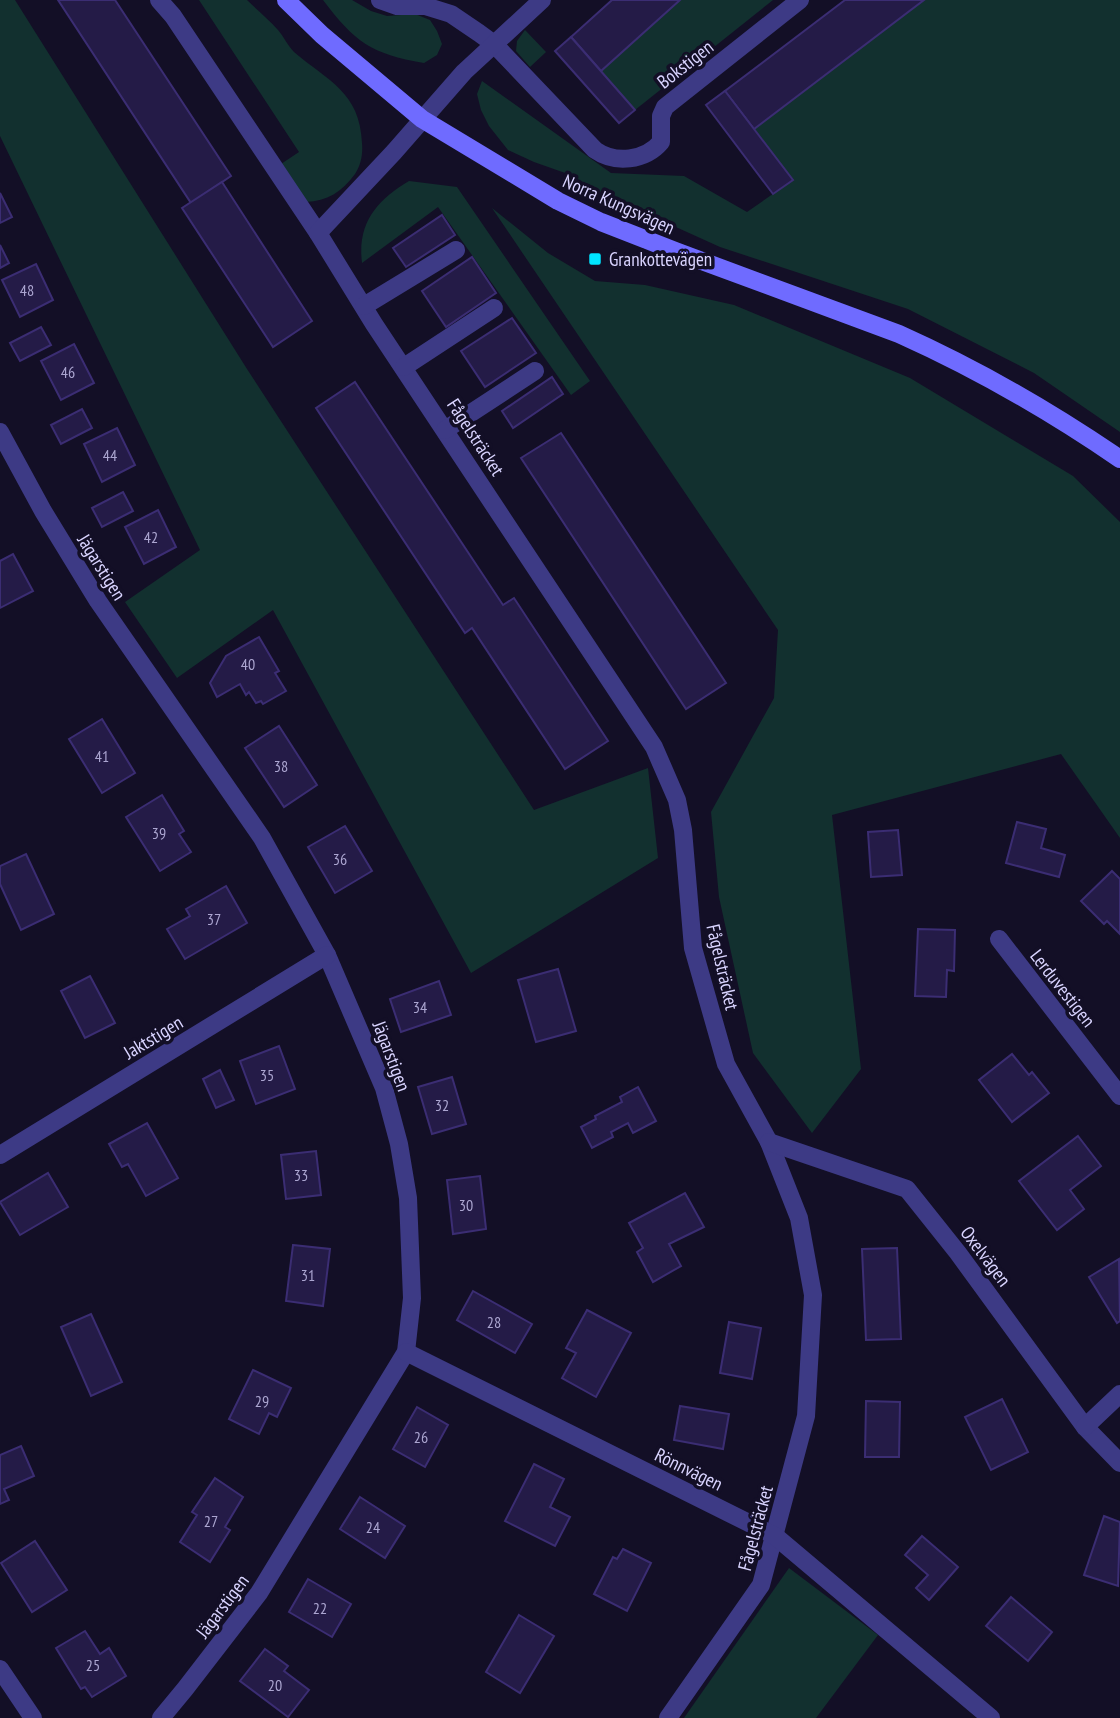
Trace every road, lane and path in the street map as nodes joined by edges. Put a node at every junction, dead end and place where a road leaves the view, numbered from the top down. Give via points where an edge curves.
1 (159, 0) edge
2 (286, 0) edge
3 (380, 0) edge
4 (542, 0) edge
5 (800, 0) edge
6 (494, 44) junction
7 (422, 119) junction
8 (317, 233) junction
9 (456, 250) dead end
10 (364, 306) junction
11 (494, 308) dead end
12 (404, 367) junction
13 (534, 371) dead end
14 (446, 430) junction
15 (0, 432) edge
16 (1120, 459) edge
17 (999, 939) dead end
18 (327, 955) junction
19 (1120, 1096) edge
20 (769, 1142) junction
21 (0, 1155) edge
22 (406, 1352) junction
23 (1120, 1394) edge
24 (1085, 1427) junction
25 (1120, 1463) edge
26 (775, 1536) junction
27 (0, 1668) edge
28 (33, 1718) edge
29 (160, 1718) edge
30 (667, 1718) edge
31 (991, 1718) edge

1 - 8 street, Fågelsträcket
2 - 7 main road, Norra Kungsvägen
3 - 6 street via 451,14
4 - 6 street
5 - 6 street, Bokstigen via 665,107 661,142 655,149 626,159 604,157 595,150
6 - 7 street
7 - 8 street
7 - 16 main road, Norra Kungsvägen via 513,176 601,222 935,350 1046,411
8 - 10 street, Fågelsträcket
9 - 10 street
10 - 12 street, Fågelsträcket
11 - 12 street
12 - 14 street, Fågelsträcket
13 - 14 street
14 - 20 street, Fågelsträcket via 654,747 679,810 693,948 726,1064
15 - 18 street, Jägarstigen via 98,601 262,838
17 - 19 street, Lerduvestigen
18 - 21 street, Jaktstigen
18 - 22 street, Jägarstigen via 384,1088 399,1144 412,1250
20 - 24 street, Oxelvägen via 907,1189
20 - 26 street, Fågelsträcket via 799,1218 813,1295 806,1416
22 - 26 street, Rönnvägen
22 - 29 street, Jägarstigen via 258,1593
23 - 24 street
24 - 25 street, Oxelvägen
26 - 30 street, Fågelsträcket via 761,1585
26 - 31 street, Rönnvägen
27 - 28 street

